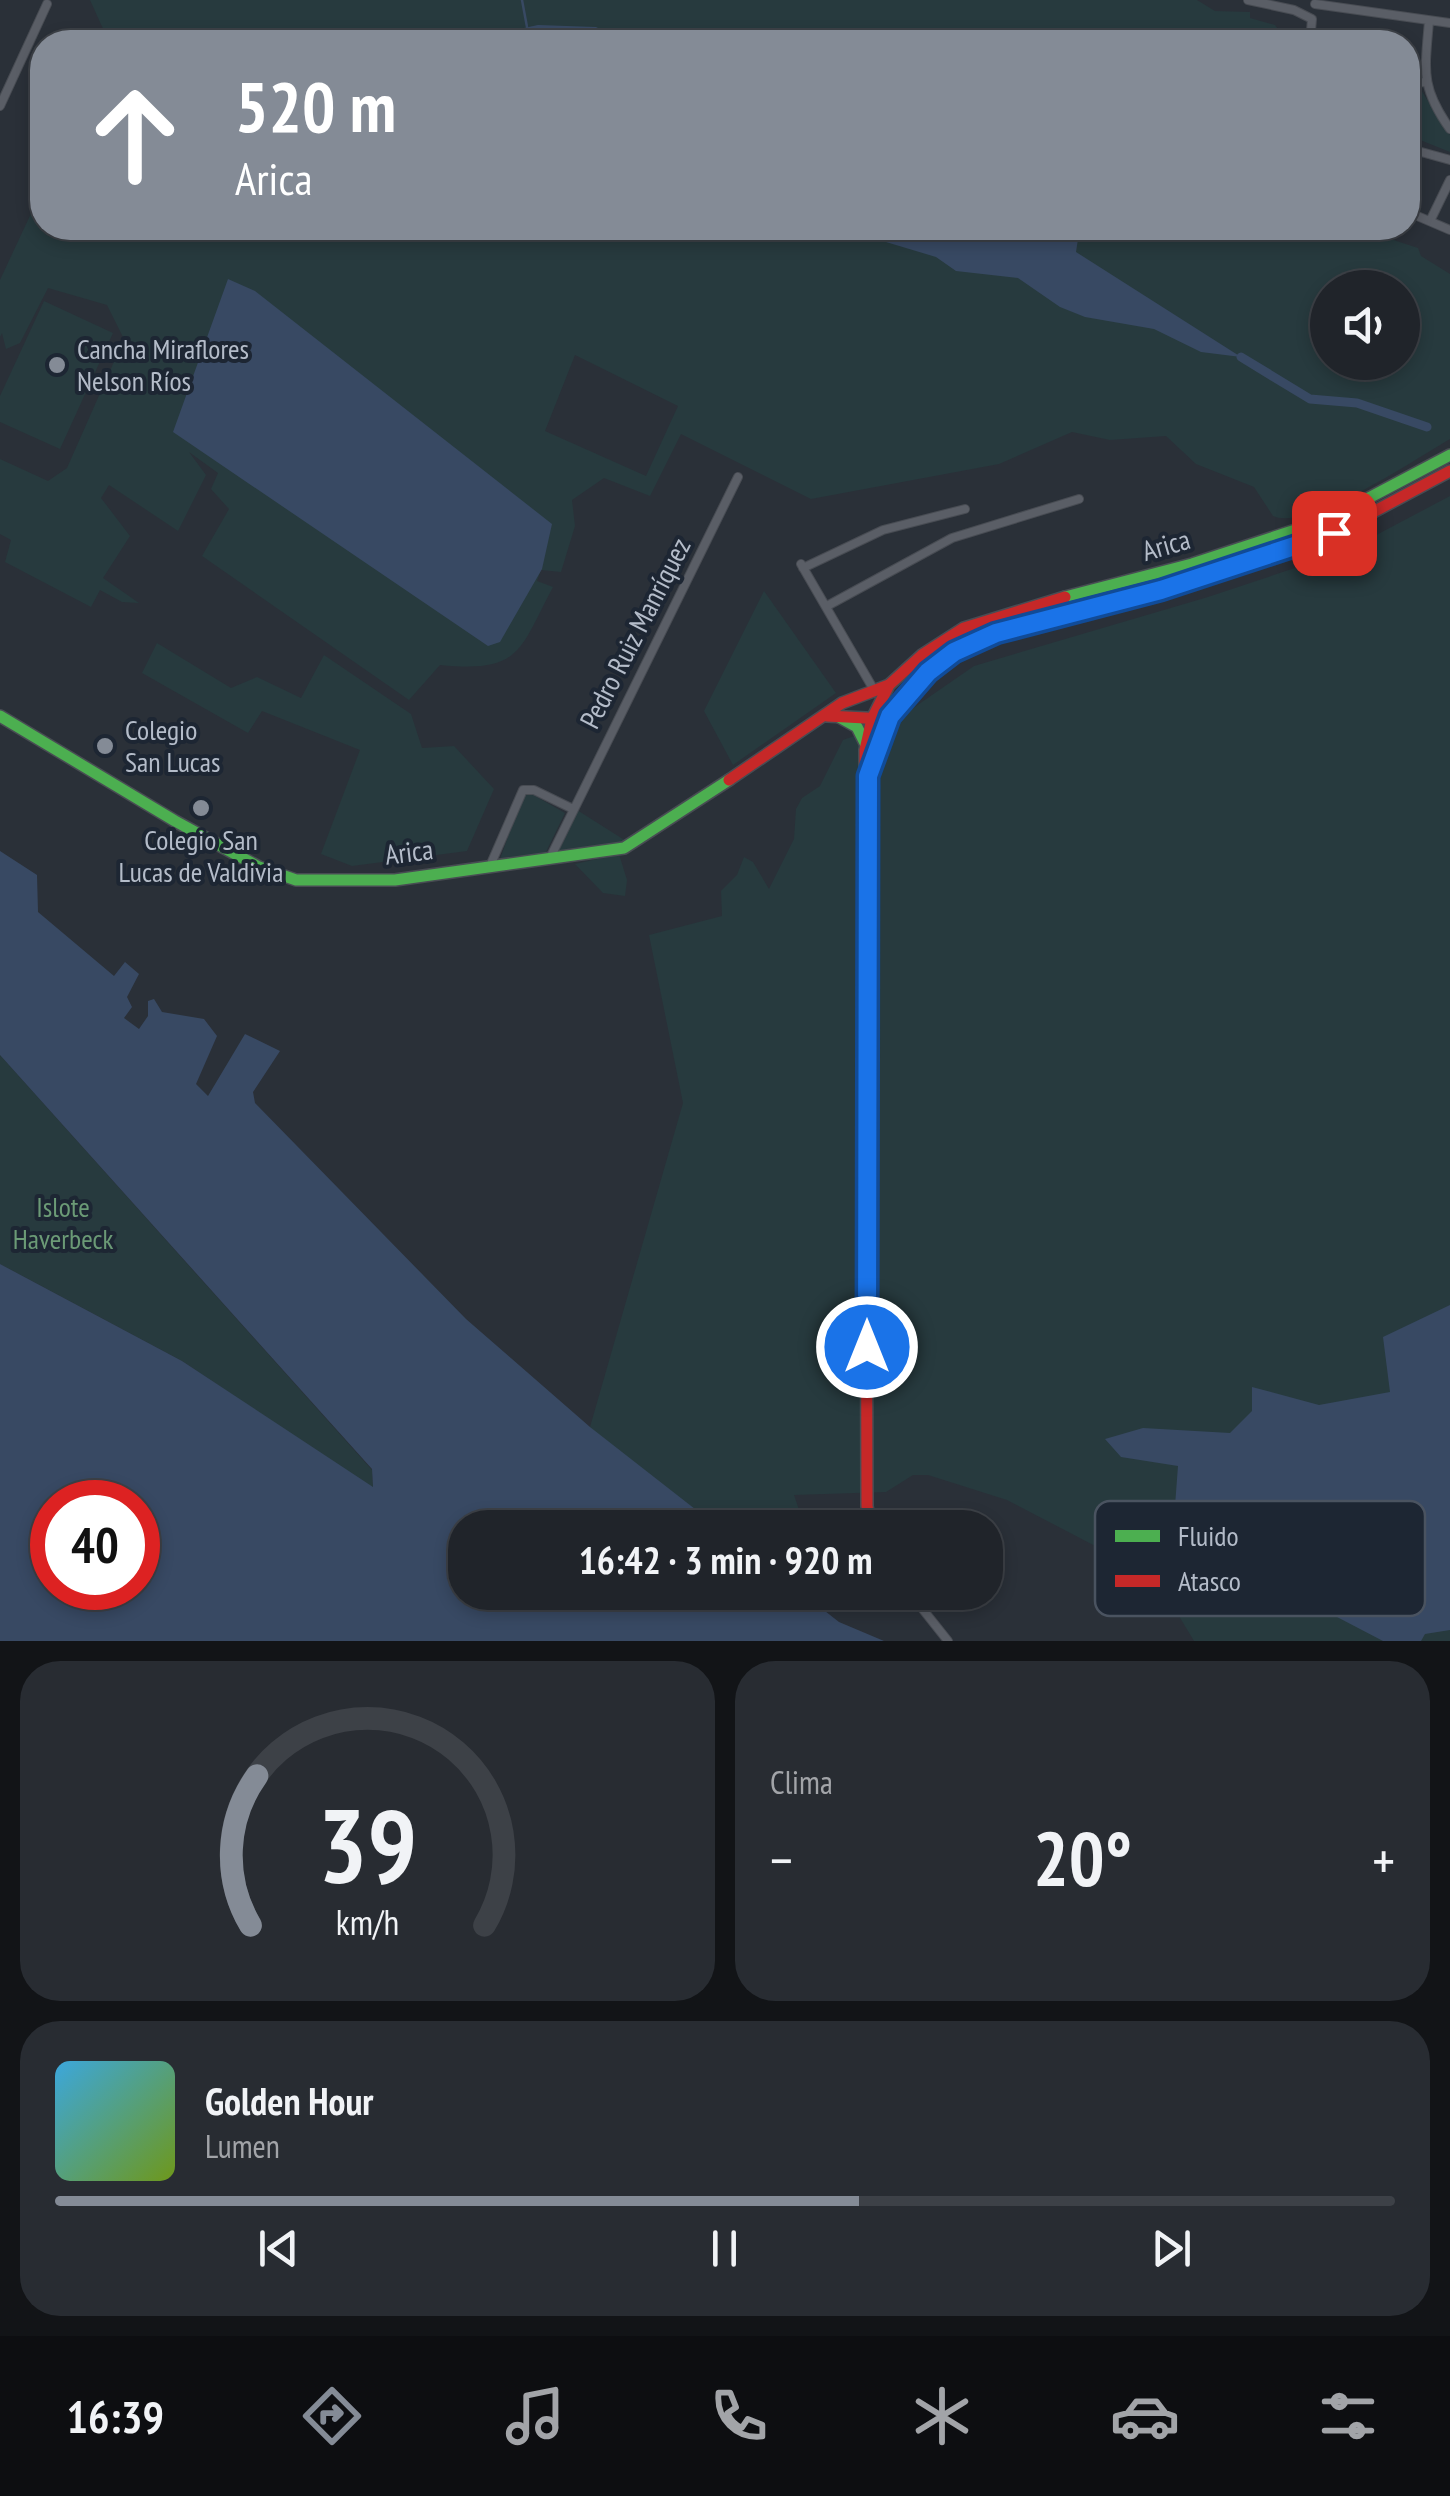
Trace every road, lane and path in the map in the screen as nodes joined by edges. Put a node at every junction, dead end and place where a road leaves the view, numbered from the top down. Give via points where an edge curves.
1 (1248, 0) edge
2 (1315, 2) edge
3 (47, 4) dead end
4 (1312, 19) junction
5 (1429, 21) junction
6 (1450, 23) edge
7 (35, 30) edge
8 (1311, 30) edge
9 (30, 41) edge
10 (1420, 82) edge
11 (1424, 82) junction
12 (0, 106) edge
13 (1450, 128) edge
14 (1420, 152) edge
15 (1450, 160) edge
16 (1450, 180) edge
17 (1420, 216) edge
18 (1431, 219) junction
19 (1450, 230) edge
20 (1450, 455) edge
21 (1450, 471) edge
22 (738, 477) dead end
23 (1078, 498) dead end
24 (965, 509) dead end
25 (826, 606) junction
26 (890, 686) junction
27 (874, 690) junction
28 (0, 716) edge
29 (831, 716) junction
30 (890, 716) junction
31 (872, 719) junction
32 (866, 743) junction
33 (868, 776) junction
34 (573, 809) junction
35 (549, 860) junction
36 (490, 866) junction
37 (870, 1510) edge
38 (924, 1610) edge
39 (948, 1641) edge

1 - 4 street
2 - 4 street
2 - 5 street
3 - 7 street
4 - 8 street
5 - 6 street
5 - 11 street
9 - 12 street
10 - 11 street
11 - 13 street
14 - 15 street
16 - 18 street
17 - 18 street
18 - 19 street
20 - 26 main road, Arica via 1329,519 980,621 934,646
21 - 30 main road, Arica via 1334,533 976,641 939,661
22 - 34 street, Pedro Ruiz Manríquez
23 - 25 street via 952,538
24 - 25 street via 883,530 802,566
25 - 27 street
26 - 27 main road, Arica
26 - 31 main road
27 - 29 main road, Arica via 842,703
28 - 36 main road, Arica via 174,822 296,880 396,880
29 - 31 main road
29 - 32 main road via 857,727
29 - 35 main road, Arica via 624,848
30 - 31 main road
30 - 33 street
31 - 32 main road
32 - 33 main road
33 - 37 main road
34 - 35 street, Pedro Ruiz Manríquez
34 - 36 street via 523,790
35 - 36 main road, Arica
38 - 39 street

